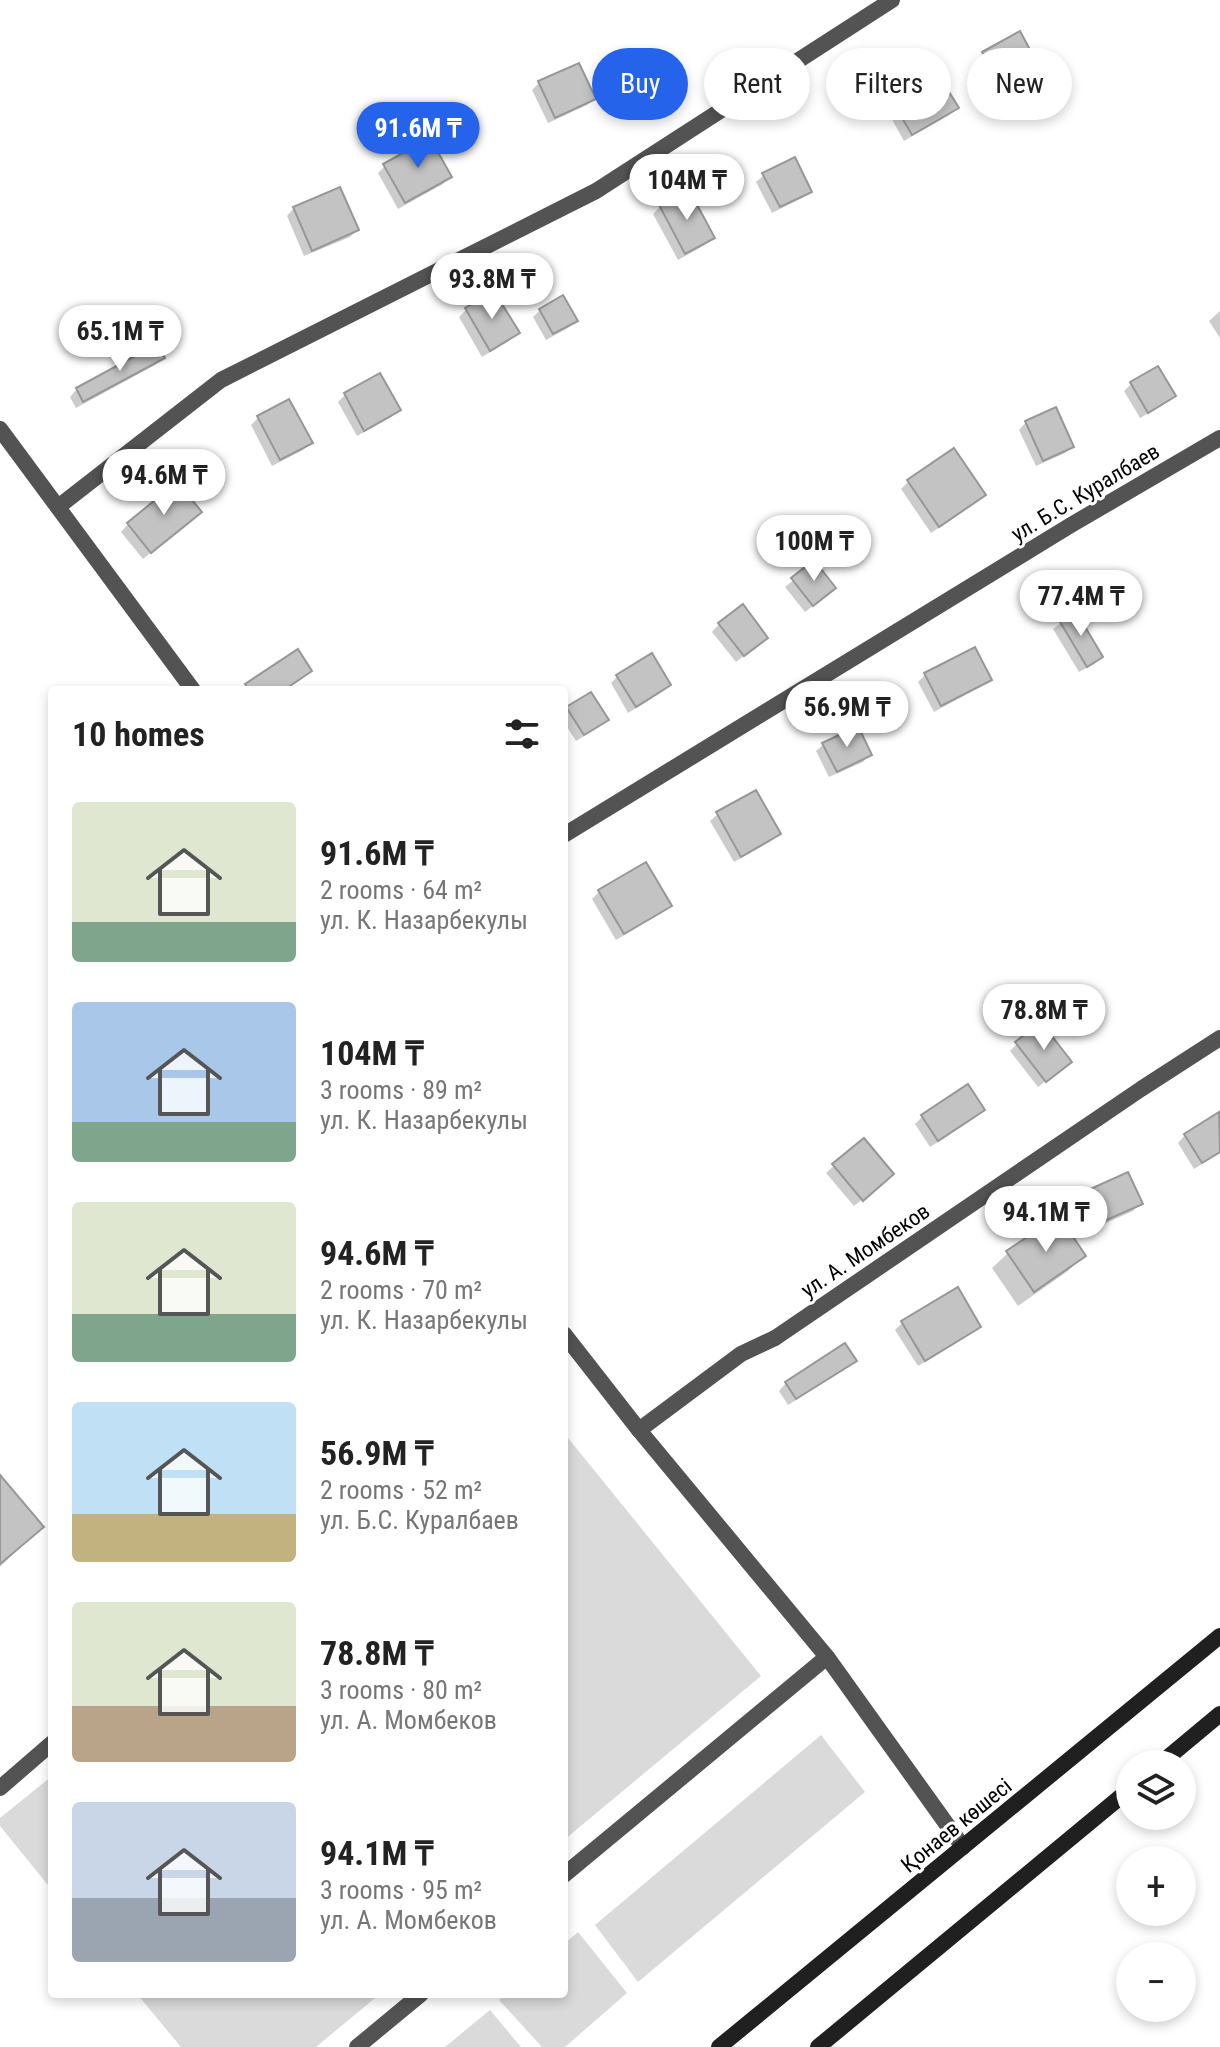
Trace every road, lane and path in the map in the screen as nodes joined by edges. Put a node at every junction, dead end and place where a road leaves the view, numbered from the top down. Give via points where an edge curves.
1 (892, 0) edge
2 (0, 429) edge
3 (1220, 438) edge
4 (58, 507) junction
5 (190, 686) edge
6 (568, 833) edge
7 (1220, 1038) edge
8 (568, 1339) edge
9 (639, 1430) junction
10 (1220, 1636) edge
11 (827, 1657) junction
12 (1220, 1714) edge
13 (48, 1746) edge
14 (1177, 1750) edge
15 (0, 1788) edge
16 (1116, 1801) edge
17 (963, 1847) junction
18 (568, 1872) edge
19 (416, 1998) edge
20 (357, 2047) edge
21 (719, 2047) edge
22 (818, 2047) edge

1 - 4 street via 596,191 221,380
2 - 4 street
3 - 6 street, ул. Б.С. Куралбаев
4 - 5 street
7 - 9 street, ул. А. Момбеков via 775,1338 741,1354
8 - 9 street
9 - 11 street
10 - 17 street, Қонаев көшесі
11 - 17 street
11 - 18 street
12 - 14 street
13 - 15 street
16 - 22 street
17 - 21 street, Қонаев көшесі
19 - 20 street

